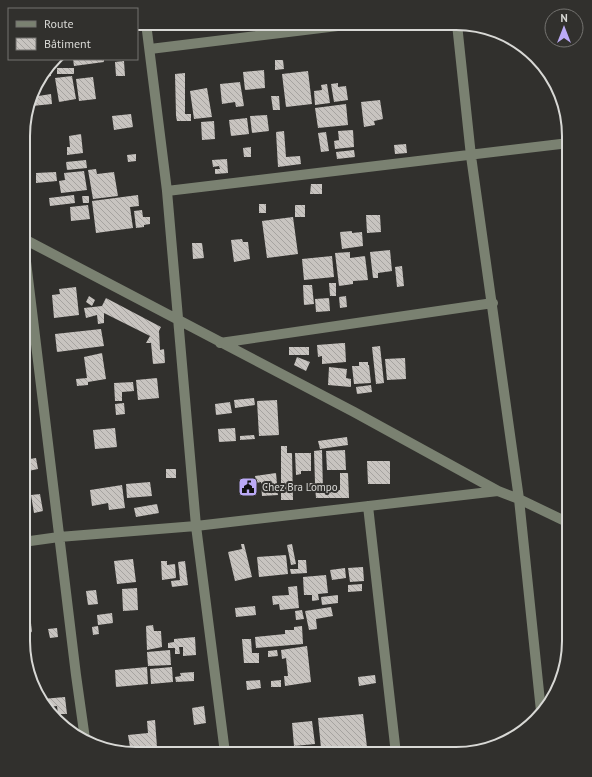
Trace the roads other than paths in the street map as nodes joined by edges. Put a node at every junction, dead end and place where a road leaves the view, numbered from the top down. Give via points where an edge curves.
1 (147, 30) edge
2 (307, 30) edge
3 (458, 30) edge
4 (150, 50) junction
5 (562, 144) edge
6 (471, 156) junction
7 (167, 191) junction
8 (30, 242) edge
9 (30, 295) edge
10 (493, 303) junction
11 (177, 319) junction
12 (220, 343) junction
13 (498, 491) junction
14 (519, 498) junction
15 (368, 506) junction
16 (562, 520) edge
17 (196, 526) junction
18 (59, 537) junction
19 (30, 541) edge
20 (540, 705) edge
21 (84, 734) edge
22 (224, 747) edge
23 (395, 747) edge

1 - 4 street
2 - 4 street
3 - 6 street
4 - 7 street
5 - 6 street
6 - 7 street
6 - 10 street
7 - 11 street
8 - 11 street
9 - 18 street
10 - 12 street
10 - 14 street
11 - 12 street
11 - 17 street
12 - 13 street via 354,412
13 - 14 street
13 - 15 street
14 - 16 street
14 - 20 street
15 - 17 street
15 - 23 street
17 - 18 street
17 - 22 street
18 - 19 street
18 - 21 street

